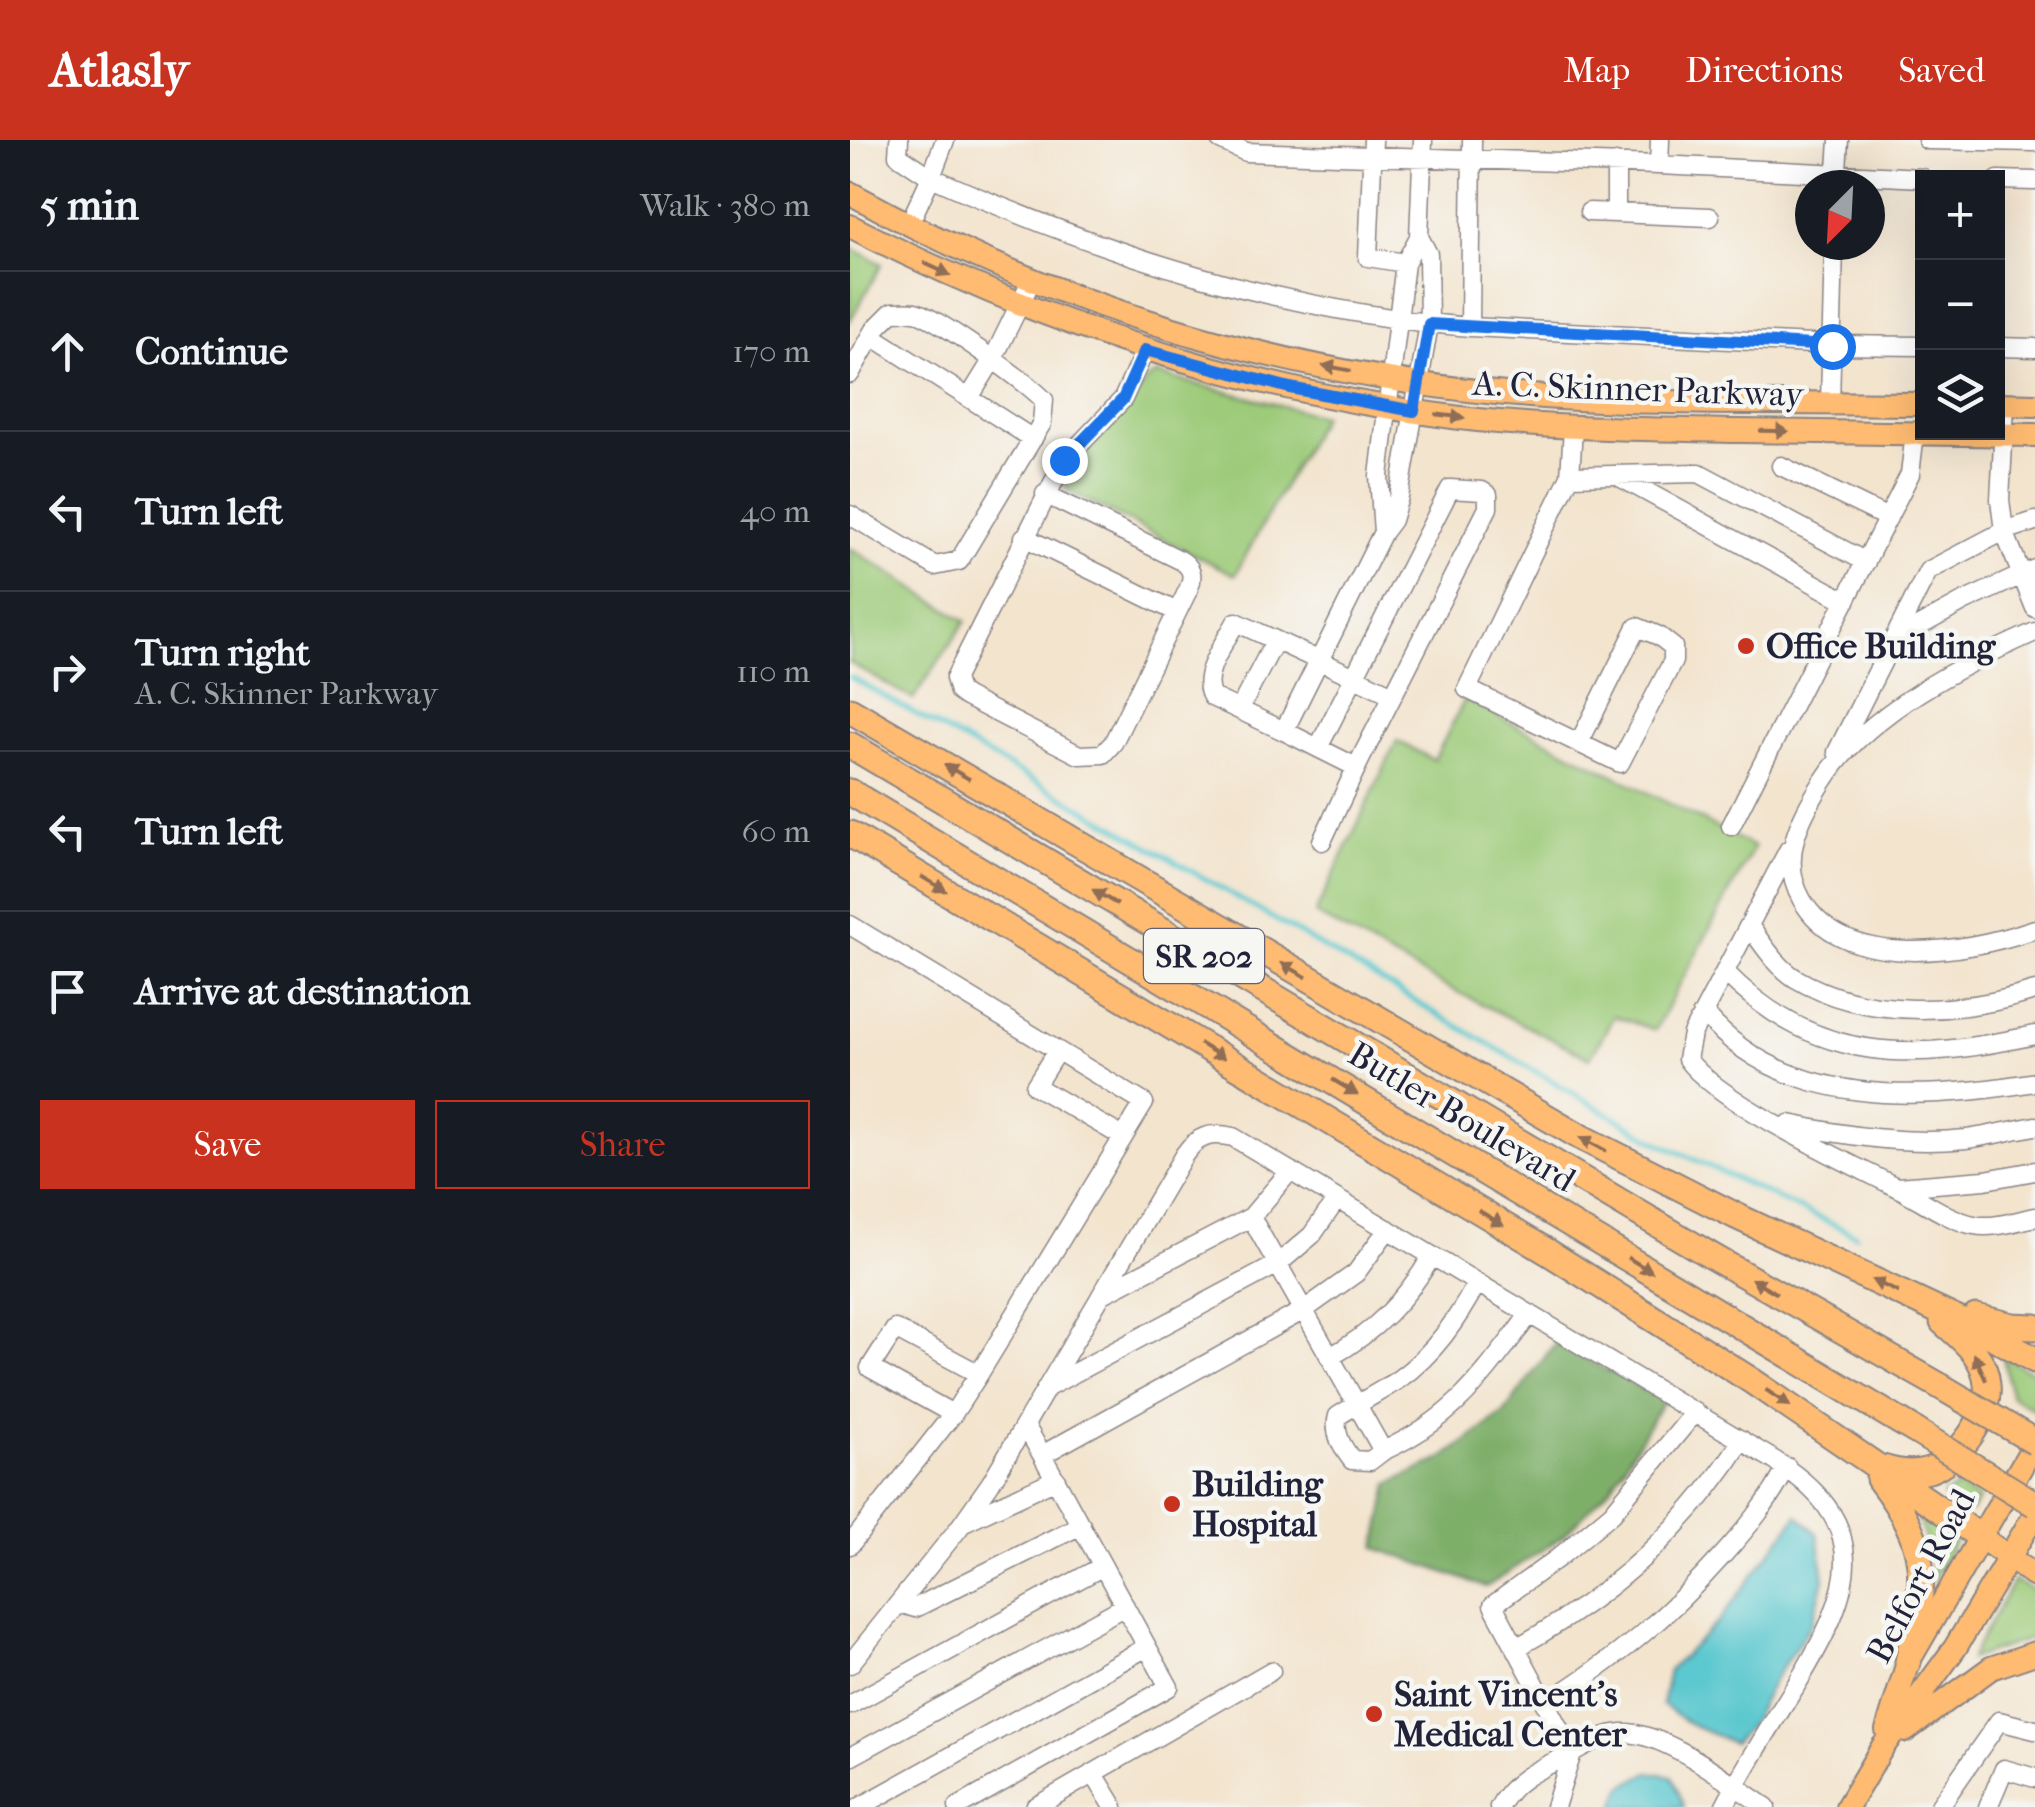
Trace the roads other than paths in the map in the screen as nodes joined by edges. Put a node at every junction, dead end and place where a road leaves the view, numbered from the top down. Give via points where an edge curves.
1 (899, 140) edge
2 (945, 140) edge
3 (1220, 140) edge
4 (1660, 140) edge
5 (1838, 140) edge
6 (1927, 140) edge
7 (2035, 142) edge
8 (1373, 148) edge
9 (1422, 148) edge
10 (1472, 149) edge
11 (1616, 163) junction
12 (1660, 164) junction
13 (1836, 170) edge
14 (1795, 176) edge
15 (931, 177) junction
16 (1915, 178) edge
17 (1885, 179) edge
18 (2005, 180) edge
19 (2035, 181) edge
20 (850, 193) edge
21 (1590, 212) dead end
22 (1616, 213) junction
23 (1710, 217) dead end
24 (909, 224) junction
25 (850, 226) edge
26 (1419, 236) junction
27 (1834, 260) edge
28 (1405, 263) junction
29 (1032, 278) junction
30 (1020, 305) junction
31 (1396, 320) junction
32 (1429, 324) junction
33 (1470, 327) junction
34 (872, 336) junction
35 (1832, 346) junction
36 (1915, 346) edge
37 (2005, 347) edge
38 (2035, 348) edge
39 (1145, 350) junction
40 (992, 359) junction
41 (850, 374) edge
42 (1391, 379) junction
43 (1419, 383) junction
44 (968, 398) junction
45 (1830, 402) junction
46 (1915, 404) edge
47 (2005, 404) edge
48 (2035, 405) edge
49 (1386, 407) junction
50 (1414, 411) junction
51 (1573, 428) junction
52 (1915, 433) joint
53 (2005, 434) edge
54 (2035, 435) edge
55 (1033, 438) junction
56 (2003, 440) edge
57 (1782, 466) dead end
58 (1615, 475) junction
59 (1570, 476) junction
60 (1045, 494) junction
61 (850, 515) edge
62 (1888, 518) junction
63 (2035, 522) edge
64 (2004, 531) junction
65 (1383, 532) junction
66 (1024, 537) junction
67 (1866, 562) junction
68 (2028, 571) edge
69 (1846, 601) junction
70 (2035, 608) edge
71 (1177, 612) junction
72 (2035, 632) edge
73 (1275, 640) junction
74 (1894, 640) junction
75 (1319, 661) junction
76 (1354, 677) junction
77 (1393, 695) junction
78 (850, 710) edge
79 (1239, 710) junction
80 (1284, 730) junction
81 (1579, 743) junction
82 (850, 745) edge
83 (1318, 748) junction
84 (1360, 762) junction
85 (1824, 780) junction
86 (850, 792) edge
87 (1731, 826) dead end
88 (850, 834) edge
89 (1322, 840) dead end
90 (1794, 840) junction
91 (850, 925) edge
92 (1749, 926) junction
93 (2033, 936) edge
94 (1725, 972) junction
95 (2035, 991) edge
96 (1704, 1012) junction
97 (2035, 1035) edge
98 (1057, 1050) junction
99 (2035, 1082) edge
100 (1774, 1121) junction
101 (2035, 1126) edge
102 (1123, 1137) junction
103 (1290, 1171) junction
104 (2035, 1171) edge
105 (1895, 1187) junction
106 (1338, 1200) junction
107 (1251, 1217) junction
108 (2035, 1217) edge
109 (1388, 1229) junction
110 (1432, 1256) junction
111 (1278, 1264) junction
112 (1477, 1282) junction
113 (1101, 1295) junction
114 (1920, 1303) junction
115 (1304, 1310) junction
116 (1530, 1314) junction
117 (2035, 1326) edge
118 (1330, 1357) junction
119 (2035, 1360) edge
120 (979, 1374) junction
121 (1047, 1387) junction
122 (1356, 1404) junction
123 (1694, 1412) junction
124 (953, 1414) junction
125 (1025, 1425) junction
126 (1742, 1440) junction
127 (2035, 1443) edge
128 (1383, 1451) junction
129 (1042, 1454) junction
130 (1859, 1456) junction
131 (1787, 1467) junction
132 (1056, 1479) junction
133 (2035, 1504) edge
134 (2035, 1514) edge
135 (964, 1522) junction
136 (1081, 1526) junction
137 (1979, 1536) junction
138 (850, 1546) edge
139 (2009, 1558) junction
140 (1103, 1566) junction
141 (2035, 1576) edge
142 (899, 1603) junction
143 (1125, 1606) junction
144 (1147, 1646) junction
145 (1516, 1648) junction
146 (2035, 1653) edge
147 (1908, 1662) junction
148 (850, 1664) edge
149 (1271, 1671) dead end
150 (1545, 1704) junction
151 (850, 1705) edge
152 (2035, 1730) edge
153 (1882, 1748) junction
154 (1572, 1753) junction
155 (850, 1757) edge
156 (1094, 1774) junction
157 (2035, 1778) edge
158 (1735, 1786) junction
159 (860, 1807) edge
160 (958, 1807) edge
161 (1036, 1807) edge
162 (1114, 1807) edge
163 (1499, 1807) edge
164 (1555, 1807) edge
165 (1724, 1807) edge
166 (1766, 1807) edge
167 (1848, 1807) edge
168 (1939, 1807) edge
169 (1988, 1807) edge

1 - 15 street via 898,154
2 - 15 street
3 - 8 street via 1246,152
4 - 12 street
5 - 13 street
6 - 7 street
8 - 9 street
8 - 28 street via 1368,256
9 - 10 street
9 - 26 street
10 - 11 street
10 - 33 street
11 - 12 street
11 - 22 street
12 - 14 street
15 - 24 street
15 - 31 street via 1144,262 1288,301
16 - 17 street
18 - 19 street
20 - 24 main road, A. C. Skinner Parkway
21 - 22 street
22 - 23 street
24 - 29 main road, A. C. Skinner Parkway
25 -> 30 main road, A. C. Skinner Parkway
26 - 28 street
26 - 32 street via 1428,254
27 - 35 street
28 - 31 street
29 - 30 street
42 -> 29 main road, A. C. Skinner Parkway via 1211,340
30 - 39 main road, A. C. Skinner Parkway
30 - 40 street
31 - 32 street
31 - 42 street
32 - 33 street
32 - 43 street
33 - 35 street
34 - 40 street via 892,312 918,312
34 - 41 street
34 - 44 street
35 - 36 street
35 - 45 street
37 - 38 street
39 - 49 main road, A. C. Skinner Parkway via 1233,376
39 - 60 street via 1123,399 1064,460
40 - 44 street
40 - 55 street via 1044,400
42 - 43 main road, A. C. Skinner Parkway
42 - 49 street
43 - 45 main road, A. C. Skinner Parkway via 1565,398
43 - 50 street
44 - 55 street
45 - 46 main road, A. C. Skinner Parkway
47 - 48 main road
49 - 50 main road, A. C. Skinner Parkway
49 - 65 street via 1379,476
50 -> 51 main road, A. C. Skinner Parkway
50 - 65 street via 1400,497
51 -> 52 main road, A. C. Skinner Parkway
51 - 59 street
52 - 62 street via 1910,474
53 - 54 main road, A. C. Skinner Parkway
55 - 61 street via 959,561 935,566
56 - 64 street
57 - 62 street
58 - 59 street
58 - 67 street via 1699,472
58 - 69 street
59 - 81 street via 1467,689
60 - 66 street
60 - 71 street via 1188,565 1192,581
62 - 67 street
63 - 64 street
64 - 68 street
64 - 74 street via 1928,571
65 - 75 street
66 - 71 street
66 - 71 street via 956,685 966,697 1079,754 1109,750
67 - 69 street
68 - 70 street
68 - 74 street
69 - 87 street
72 - 85 street via 1913,698 1849,748
73 - 75 street
73 - 79 street
73 - 79 street via 1236,622 1206,684 1212,697
74 - 85 street
75 - 76 street
75 - 80 street
76 - 77 street
76 - 77 street via 1444,497 1450,489 1482,491 1488,508
76 - 83 street
77 - 84 street
114 -> 78 highway via 1579,1136
79 - 80 street
80 - 83 street
81 - 81 street via 1620,764 1673,662 1673,647 1637,627
127 -> 82 highway, Butler Boulevard / SR 202, bridge
83 - 84 street via 1350,764
84 - 89 street
85 - 90 street
86 -> 133 highway, Butler Boulevard / SR 202, bridge
88 -> 130 highway via 1548,1252
90 - 92 street
90 - 93 street via 1789,858 1799,895 1822,926 1852,941 1938,950
91 - 98 street
92 - 94 street
92 - 95 street via 1794,977 1862,1003 1948,1008
94 - 96 street
94 - 97 street via 1777,1018 1852,1047 1952,1050
96 - 99 street via 1762,1060 1838,1088 1898,1096
96 - 100 street via 1687,1058 1702,1076
98 - 102 street via 1144,1104
98 - 102 street via 1035,1086
100 - 101 street via 1904,1140 1966,1139
100 - 105 street
102 - 120 street
103 - 106 street
103 - 107 street
103 - 113 street via 1233,1137 1194,1142
104 - 105 street
105 - 108 street via 1976,1225
106 - 109 street
106 - 111 street
107 - 111 street
107 - 113 street
109 - 110 street
109 - 115 street via 1356,1274
110 - 112 street
110 - 118 street via 1383,1321
111 - 115 street
111 - 121 street
112 - 116 street
112 - 122 street via 1433,1350
113 - 121 street
114 - 117 highway
114 - 119 highway
130 -> 114 highway via 1902,1474 1931,1470 1946,1462 1980,1417 1988,1385 1984,1368 1967,1343
115 - 118 street
115 - 129 street
116 - 123 street
116 - 128 street via 1472,1389 1422,1433
118 - 122 street
120 - 124 street
120 - 124 street via 895,1329 870,1368
121 - 125 street
122 - 128 street
122 - 128 street via 1335,1425 1343,1448 1352,1460 1370,1461
123 - 126 street
123 - 145 street via 1612,1513 1493,1605
124 - 138 street
125 - 129 street
125 - 135 street
126 - 131 street
126 - 145 street via 1716,1481 1634,1567
127 - 137 main road, Belfort Road
129 - 132 street
130 - 137 highway
130 - 147 highway via 1903,1513 1918,1549 1922,1592
131 - 150 street via 1754,1521 1682,1602 1638,1641
131 - 158 street via 1823,1498 1844,1552 1845,1580 1826,1636
132 - 135 street
132 - 136 street
134 - 139 main road, Belfort Road
135 - 142 street
136 - 140 street
136 - 142 street via 915,1608
137 - 139 main road
137 - 147 main road, Belfort Road
139 - 141 main road
139 - 153 main road, Belfort Road via 1955,1648
140 - 143 street
140 - 151 street
142 - 148 street
143 - 144 street
143 - 155 street
144 - 159 street
144 - 160 street via 1168,1687
145 - 150 street
146 - 153 main road via 1991,1668
147 - 153 main road, Belfort Road
149 - 156 street
150 - 154 street
152 - 168 street via 1998,1721
153 - 167 main road, Belfort Road
154 - 158 street via 1606,1736 1638,1734
154 - 163 street via 1508,1789
154 - 164 street
156 - 161 street
156 - 162 street
157 - 169 street via 2004,1769
158 - 165 street
158 - 166 street

